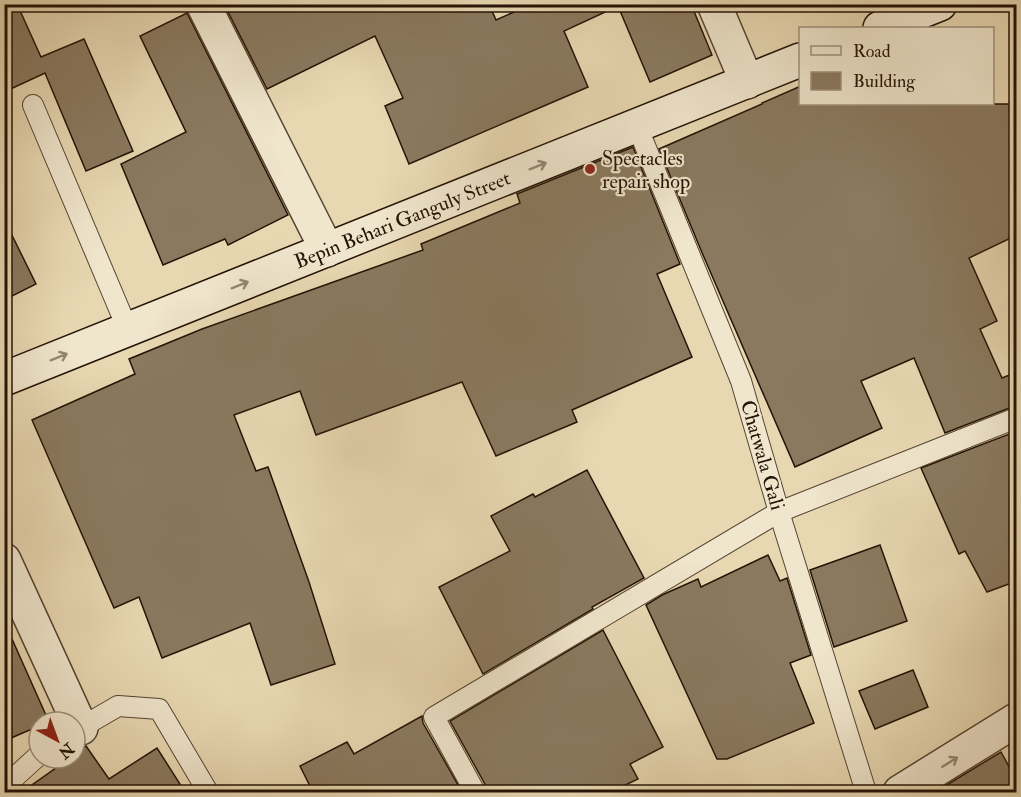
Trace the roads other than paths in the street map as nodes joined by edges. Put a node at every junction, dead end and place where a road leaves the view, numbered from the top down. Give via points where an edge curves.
1 (203, 4) edge
2 (714, 4) edge
3 (940, 4) edge
4 (882, 27) edge
5 (799, 61) edge
6 (747, 82) junction
7 (33, 105) dead end
8 (637, 126) junction
9 (327, 250) junction
10 (128, 330) junction
11 (4, 379) edge
12 (1017, 418) edge
13 (779, 512) junction
14 (4, 560) edge
15 (69, 710) edge
16 (1017, 720) edge
17 (87, 725) edge
18 (27, 765) edge
19 (4, 787) edge
20 (208, 792) edge
21 (475, 792) edge
22 (866, 792) edge
23 (900, 792) edge

1 - 9 main road
2 - 6 main road
3 - 4 main road
5 - 6 main road, Bepin Behari Ganguly Street
6 - 8 main road, Bepin Behari Ganguly Street
7 - 10 lane
9 -> 8 main road, Bepin Behari Ganguly Street
8 - 13 lane, Chatwala Gali via 741,381
10 -> 9 main road, Bepin Behari Ganguly Street
11 -> 10 main road, Bepin Behari Ganguly Street
12 - 13 lane
13 - 21 lane via 434,717
13 - 22 lane, Chatwala Gali
14 - 15 main road
23 -> 16 main road
17 - 20 lane via 118,706 159,709
18 - 19 lane

